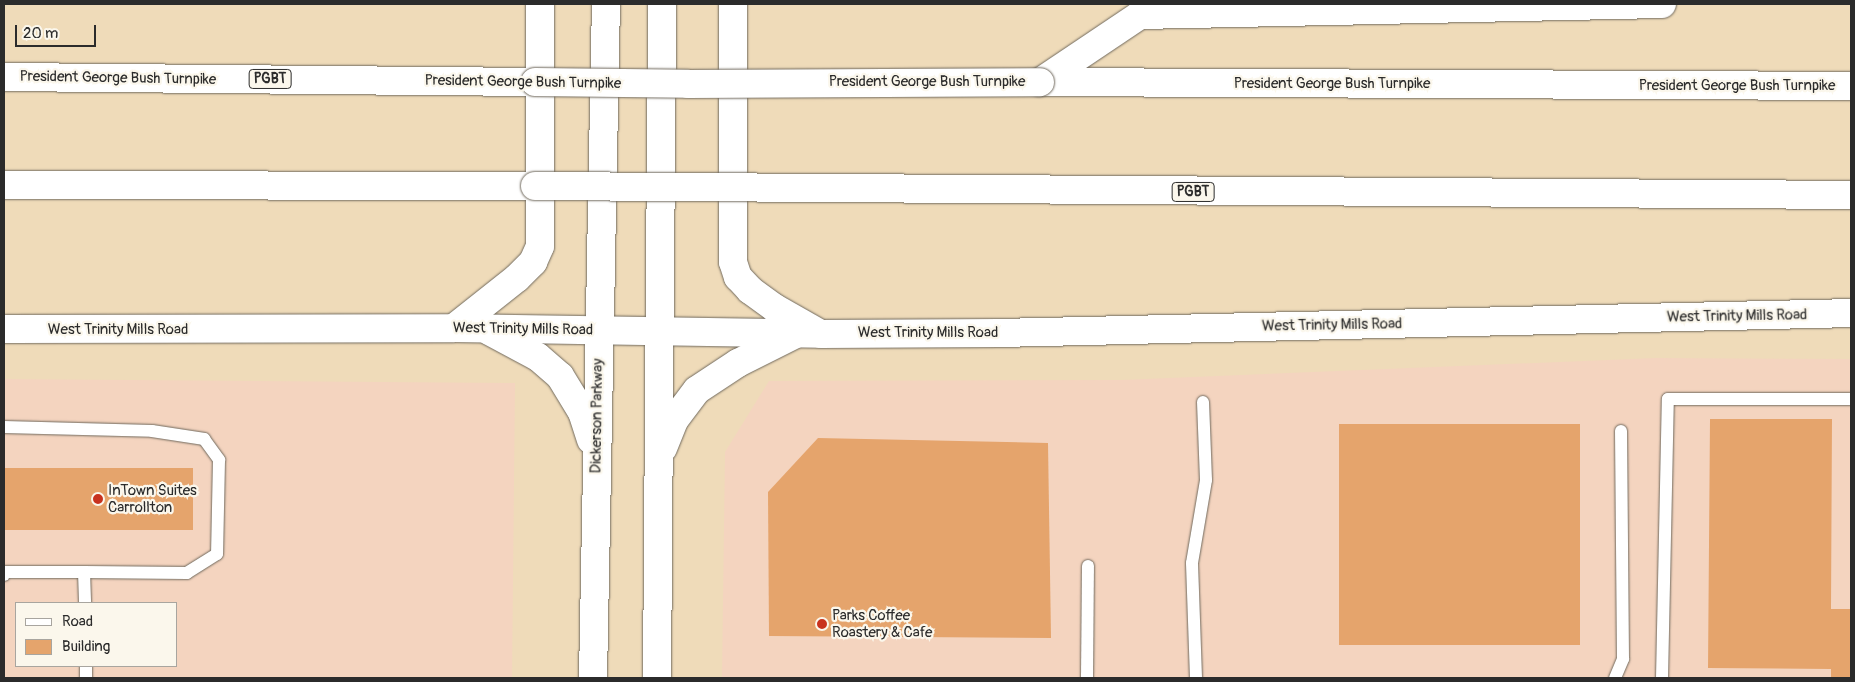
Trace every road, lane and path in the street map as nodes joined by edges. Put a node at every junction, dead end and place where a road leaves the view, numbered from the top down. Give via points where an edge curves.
1 (540, 4) edge
2 (606, 4) edge
3 (662, 4) edge
4 (733, 4) edge
5 (1662, 4) edge
6 (4, 77) edge
7 (1040, 82) junction
8 (1851, 86) edge
9 (4, 185) edge
10 (1851, 195) edge
11 (1851, 313) edge
12 (454, 328) junction
13 (4, 329) edge
14 (485, 329) junction
15 (598, 330) junction
16 (658, 331) junction
17 (809, 334) junction
18 (1851, 399) edge
19 (1203, 402) dead end
20 (4, 428) edge
21 (1621, 431) dead end
22 (596, 454) junction
23 (659, 457) junction
24 (1088, 566) dead end
25 (84, 572) junction
26 (4, 575) edge
27 (85, 602) edge
28 (593, 678) edge
29 (657, 678) edge
30 (1087, 678) edge
31 (1196, 678) edge
32 (1615, 678) edge
33 (1662, 678) edge

1 - 12 main road via 540,246 534,262
2 - 15 main road, Dickerson Parkway
3 - 16 main road
4 - 17 main road via 732,262 738,277 750,290
5 - 7 main road via 1140,15
6 - 7 main road, President George Bush Turnpike / PGBT, bridge via 688,84
7 - 8 main road, President George Bush Turnpike / PGBT
9 - 10 main road, PGBT, bridge
11 - 17 main road, West Trinity Mills Road via 1000,333
12 - 13 main road, West Trinity Mills Road
12 - 14 main road, West Trinity Mills Road
14 - 15 main road, West Trinity Mills Road
14 - 22 main road via 538,357 560,376 582,412
15 - 16 main road, West Trinity Mills Road
15 - 22 main road, Dickerson Parkway
16 - 17 main road, West Trinity Mills Road
16 - 23 main road
17 - 23 main road via 738,363 697,390 675,419
18 - 33 lane via 1668,399
19 - 31 lane via 1206,480 1192,563
20 - 25 lane via 152,431 204,439 219,460 217,554 187,573
21 - 32 lane via 1623,659
22 - 28 main road, Dickerson Parkway
23 - 29 main road
24 - 30 lane
25 - 26 lane via 4,572
25 - 27 lane

